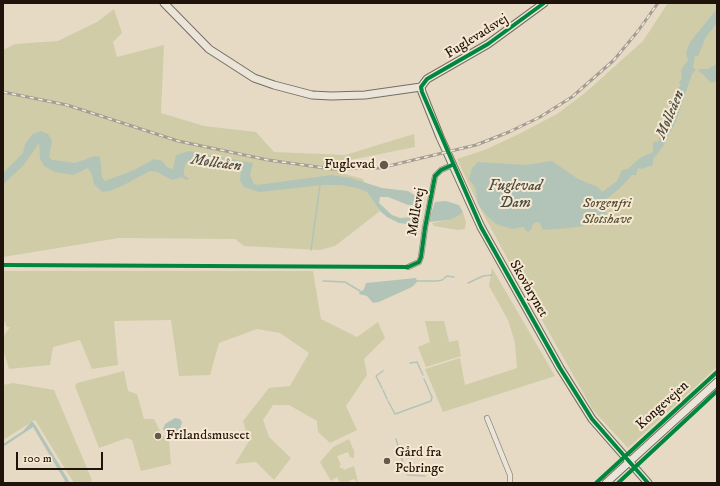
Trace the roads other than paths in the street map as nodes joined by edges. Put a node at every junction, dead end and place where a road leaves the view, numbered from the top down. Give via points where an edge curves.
1 (164, 3) edge
2 (544, 3) edge
3 (421, 87) junction
4 (452, 165) junction
5 (408, 267) dead end
6 (717, 382) edge
7 (487, 418) dead end
8 (629, 462) junction
9 (510, 483) edge
10 (606, 483) edge
11 (648, 483) edge

1 - 3 street via 209,49 254,78 274,85 312,95 331,96 365,96
2 - 3 street, Fuglevadsvej via 488,44 427,79
3 - 4 street, Skovbrynet
4 - 5 street, Møllevej via 435,176 421,257 419,262
4 - 8 street, Skovbrynet via 492,247 579,400
6 - 8 street, Kongevejen
7 - 9 street via 510,475
8 - 10 street, Kongevejen
8 - 11 street, Skovbrynet

